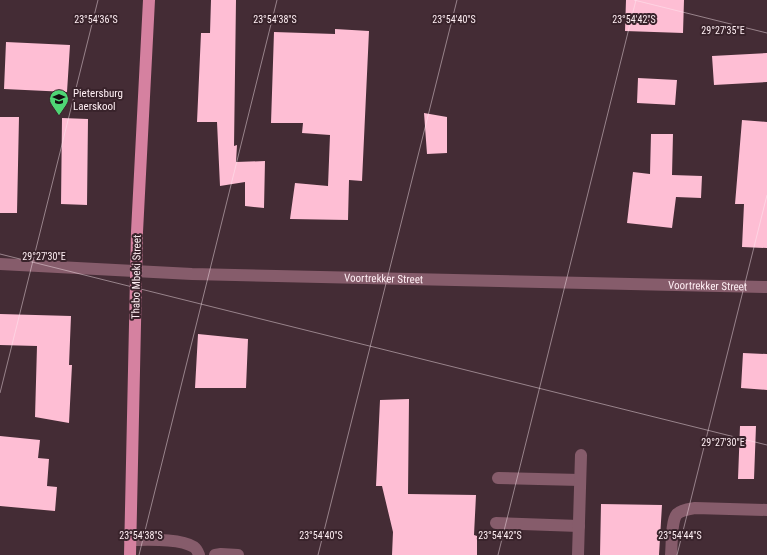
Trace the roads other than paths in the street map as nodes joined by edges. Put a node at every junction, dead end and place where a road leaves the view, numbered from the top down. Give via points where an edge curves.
1 (149, 0) edge
2 (0, 264) edge
3 (136, 271) junction
4 (767, 287) edge
5 (581, 455) dead end
6 (498, 478) dead end
7 (580, 480) junction
8 (767, 510) edge
9 (496, 523) dead end
10 (579, 526) junction
11 (130, 540) junction
12 (130, 555) edge
13 (200, 555) edge
14 (216, 555) edge
15 (238, 555) edge
16 (578, 555) edge
17 (671, 555) edge

1 - 3 main road, Thabo Mbeki Street
2 - 3 street, Voortrekker Street
3 - 4 street, Voortrekker Street
3 - 11 main road, Thabo Mbeki Street
5 - 7 street
6 - 7 street
7 - 10 street
8 - 17 street via 695,508 678,513 673,524
9 - 10 street
10 - 16 street
11 - 12 main road, Thabo Mbeki Street
11 - 13 street via 186,543 196,548
14 - 15 street

